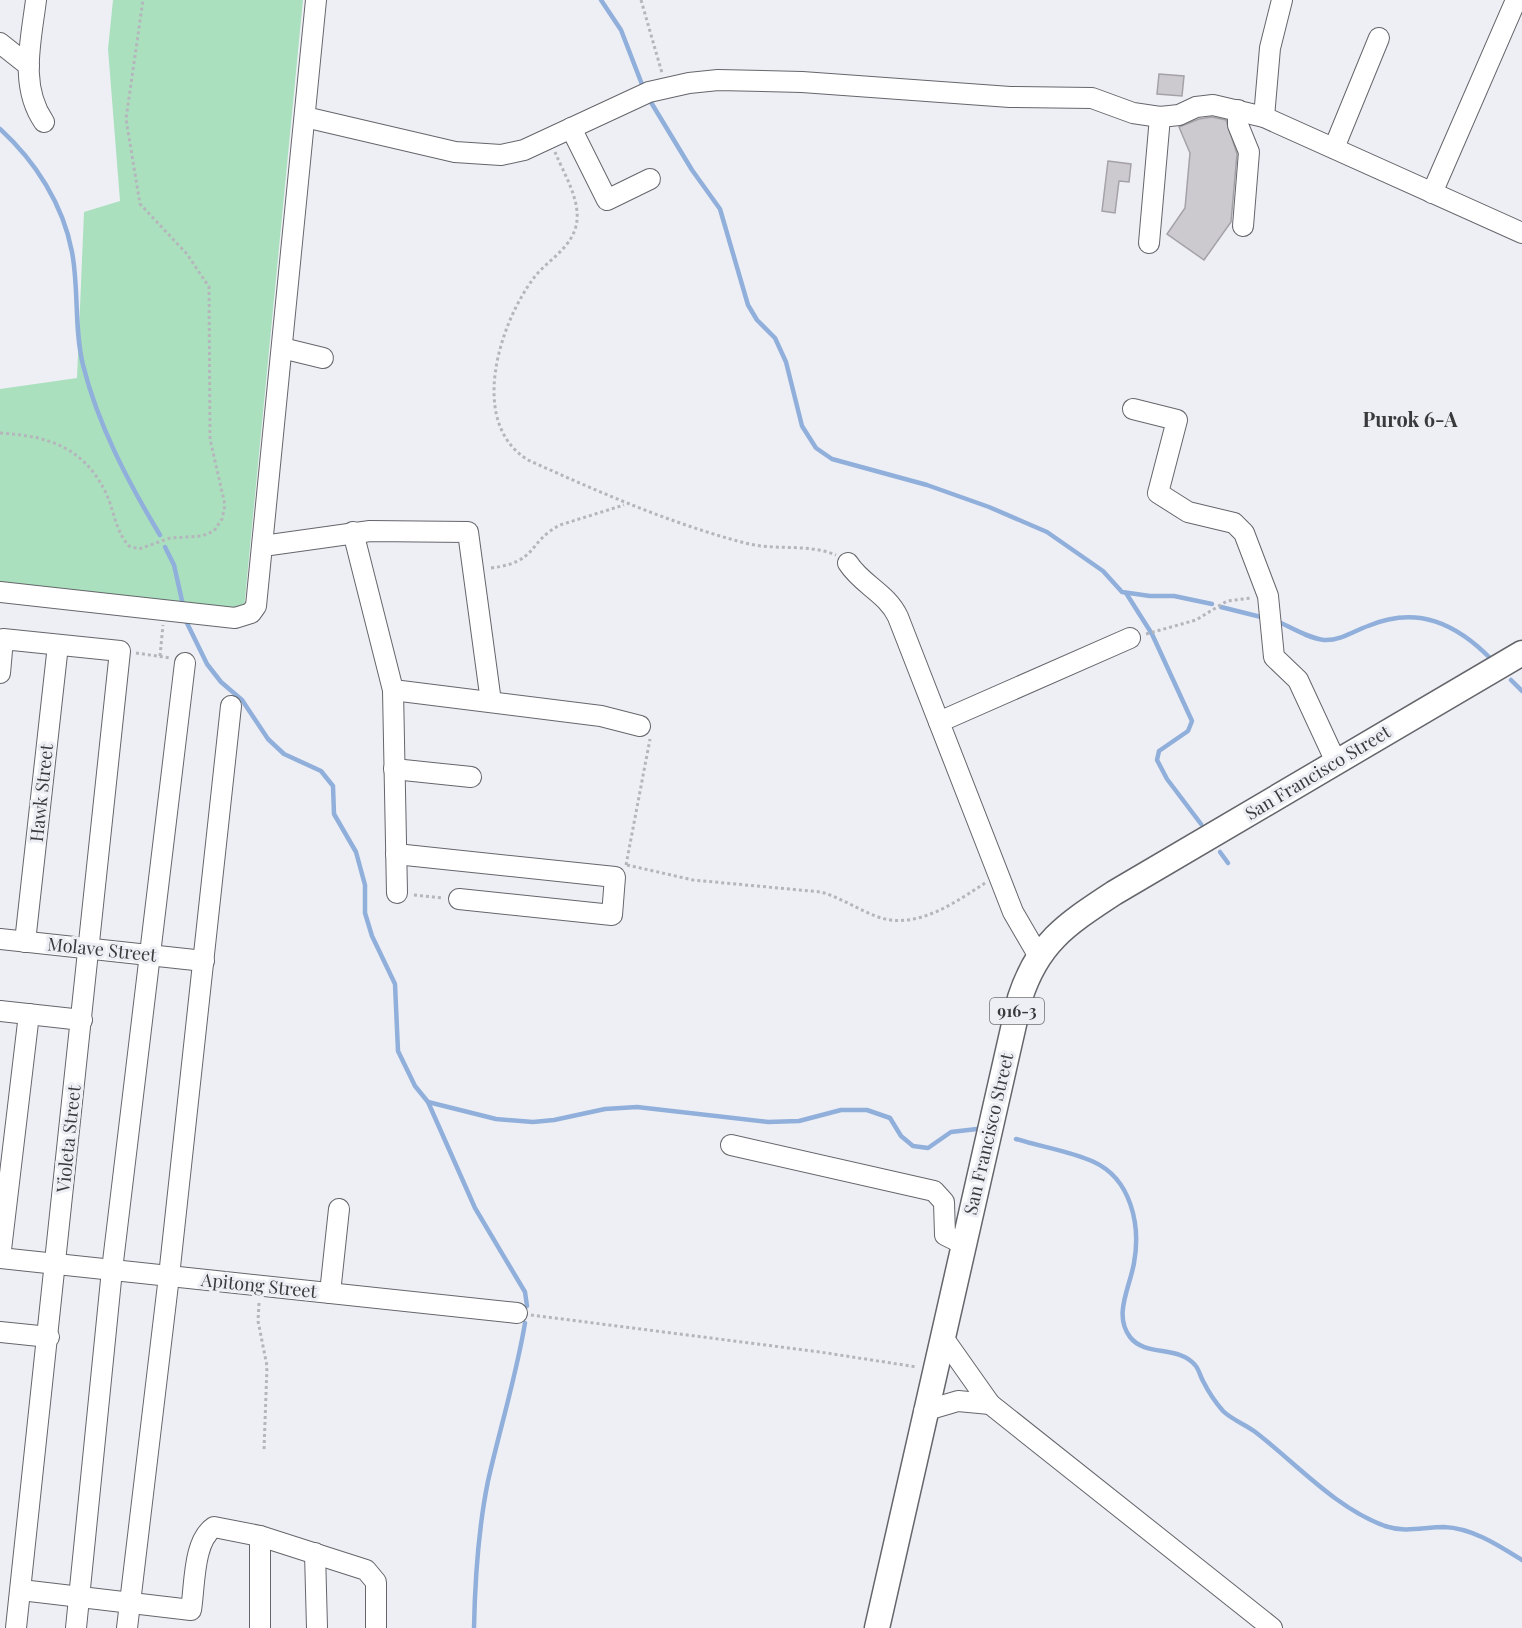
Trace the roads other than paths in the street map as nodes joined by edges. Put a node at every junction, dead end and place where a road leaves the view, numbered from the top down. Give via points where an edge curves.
1 (36, 0) edge
2 (316, 0) edge
3 (1282, 0) edge
4 (1516, 0) edge
5 (1379, 38) dead end
6 (0, 43) edge
7 (28, 66) junction
8 (1239, 110) junction
9 (305, 117) junction
10 (1160, 117) junction
11 (1264, 117) junction
12 (44, 122) dead end
13 (571, 128) junction
14 (1334, 148) junction
15 (650, 179) dead end
16 (1432, 193) junction
17 (1243, 226) dead end
18 (1522, 233) edge
19 (1149, 243) dead end
20 (282, 348) junction
21 (323, 358) dead end
22 (1133, 409) dead end
23 (354, 532) junction
24 (263, 546) junction
25 (848, 563) road end
26 (0, 592) edge
27 (1130, 639) road end
28 (58, 645) junction
29 (1522, 653) edge
30 (185, 663) road end
31 (0, 673) edge
32 (393, 690) junction
33 (491, 702) junction
34 (231, 706) dead end
35 (939, 722) junction
36 (640, 726) road end
37 (1336, 762) junction
38 (394, 770) junction
39 (471, 777) dead end
40 (396, 854) junction
41 (397, 893) road end
42 (459, 899) road end
43 (0, 939) edge
44 (25, 942) junction
45 (89, 949) junction
46 (150, 955) junction
47 (1038, 955) junction
48 (204, 961) junction
49 (0, 1011) edge
50 (29, 1014) junction
51 (82, 1020) junction
52 (731, 1145) dead end
53 (339, 1209) dead end
54 (963, 1244) junction
55 (0, 1258) edge
56 (57, 1264) junction
57 (112, 1270) junction
58 (170, 1276) junction
59 (330, 1293) junction
60 (517, 1313) road end
61 (0, 1332) edge
62 (942, 1336) junction
63 (49, 1337) junction
64 (990, 1404) junction
65 (924, 1411) junction
66 (260, 1536) junction
67 (315, 1554) junction
68 (21, 1590) junction
69 (79, 1596) junction
70 (130, 1602) junction
71 (193, 1619) edge
72 (16, 1628) edge
73 (76, 1628) edge
74 (127, 1628) edge
75 (260, 1628) edge
76 (317, 1628) edge
77 (376, 1628) edge
78 (877, 1628) edge
79 (1272, 1628) edge

1 - 7 street
2 - 9 street
3 - 11 street via 1270,48
4 - 16 street
5 - 14 street
6 - 7 street
7 - 12 street via 31,98
8 - 10 street via 1205,105
8 - 11 street
8 - 17 street via 1238,125 1249,152
9 - 13 street via 478,155 513,153
9 - 20 street
10 - 13 street via 1133,113 1104,101 718,80 632,98
10 - 19 street
11 - 14 street
13 - 15 street via 607,201
14 - 16 street
16 - 18 street
20 - 21 street
20 - 24 street
22 - 37 street via 1177,420 1158,493 1188,512 1234,523 1250,543 1268,596 1274,657 1298,680
23 - 24 street
23 - 32 street
23 - 33 street via 468,532
24 - 26 street via 259,594 251,613 235,618
25 - 35 street via 892,605
27 - 35 street
28 - 31 street via 3,639
28 - 44 street, Hawk Street
28 - 45 street, Violeta Street via 120,651
29 - 37 main road, San Francisco Street / 916-3
30 - 46 street
32 - 33 street
32 - 38 street
33 - 36 street via 601,716
34 - 48 street
35 - 47 street via 1022,929
37 - 47 main road, San Francisco Street / 916-3 via 1114,893 1054,935
38 - 39 street
38 - 40 street
40 - 41 street
40 - 42 street via 615,876 612,915
43 - 44 street, Molave Street
44 - 45 street, Molave Street
45 - 46 street, Molave Street
45 - 51 street, Violeta Street
46 - 48 street, Molave Street
46 - 57 street
47 - 54 main road, San Francisco Street / 916-3 via 1020,998
48 - 58 street
49 - 50 street
50 - 51 street
50 - 55 street
51 - 56 street, Violeta Street
52 - 54 street via 934,1191 944,1202 945,1235
53 - 59 street
54 - 62 main road, San Francisco Street / 916-3
55 - 56 street, Apitong Street
56 - 57 street, Apitong Street
56 - 63 street, Violeta Street
57 - 58 street, Apitong Street
57 - 69 street
58 - 59 street, Apitong Street
58 - 70 street
59 - 60 street, Apitong Street
61 - 63 street
62 - 64 street
62 - 65 main road, San Francisco Street / 916-3
63 - 68 street, Violeta Street
64 - 65 street via 958,1401
64 - 79 street
65 - 78 main road, San Francisco Street / 916-3
66 - 67 street
66 - 71 street via 214,1527 204,1533
66 - 75 street
67 - 76 street
67 - 77 street via 366,1570 373,1577
68 - 69 street
68 - 72 street, Violeta Street
69 - 70 street
69 - 73 street
70 - 71 street
70 - 74 street

